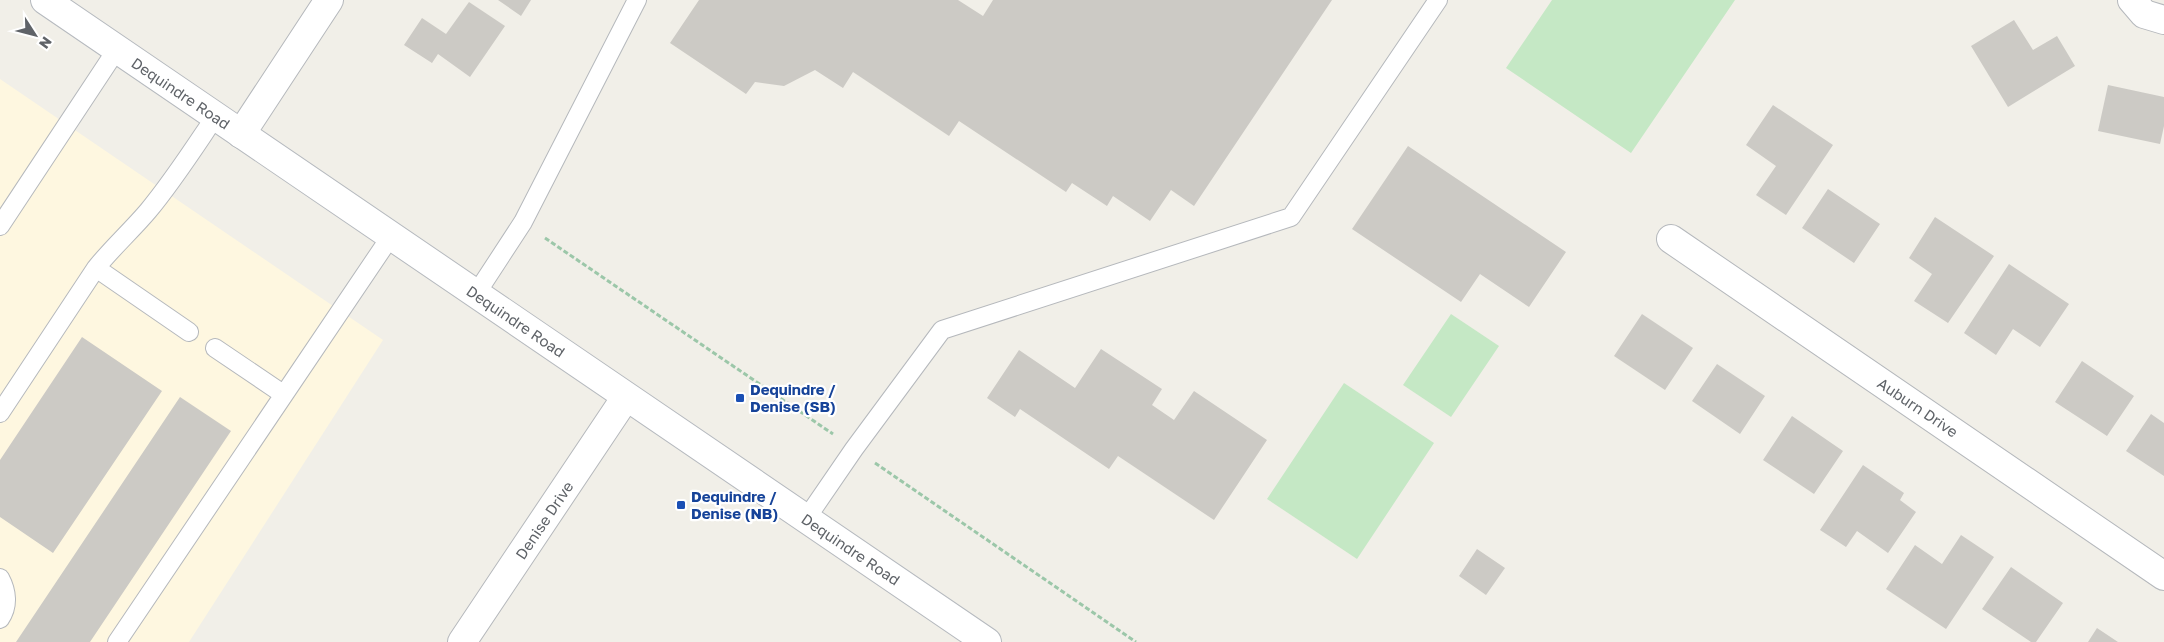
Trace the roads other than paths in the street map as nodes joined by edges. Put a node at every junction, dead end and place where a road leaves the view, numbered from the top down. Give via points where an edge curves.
1 (44, 0) edge
2 (329, 0) edge
3 (637, 0) edge
4 (1438, 0) edge
5 (2132, 0) edge
6 (2164, 20) edge
7 (117, 49) junction
8 (216, 117) junction
9 (241, 134) junction
10 (0, 226) edge
11 (390, 236) junction
12 (1671, 239) dead end
13 (96, 268) junction
14 (476, 294) junction
15 (189, 332) dead end
16 (215, 348) dead end
17 (284, 394) junction
18 (626, 397) junction
19 (0, 413) edge
20 (806, 518) junction
21 (2164, 576) edge
22 (0, 578) edge
23 (0, 619) edge
24 (117, 642) edge
25 (462, 642) edge
26 (987, 642) edge

1 - 7 main road, Dequindre Road
2 - 9 main road
3 - 14 lane via 523,222
4 - 20 lane via 1291,217 942,330
5 - 6 main road via 2144,14
7 - 8 main road, Dequindre Road
7 - 10 lane
8 - 9 main road, Dequindre Road
8 - 13 lane via 168,186
9 - 11 main road, Dequindre Road
11 - 14 main road, Dequindre Road
11 - 17 lane
12 - 21 main road, Auburn Drive
13 - 15 lane
13 - 19 lane
14 - 18 main road, Dequindre Road
16 - 17 lane
17 - 24 lane
18 - 20 main road, Dequindre Road
18 - 25 main road, Denise Drive
20 - 26 main road, Dequindre Road
22 - 23 lane via 7,592

